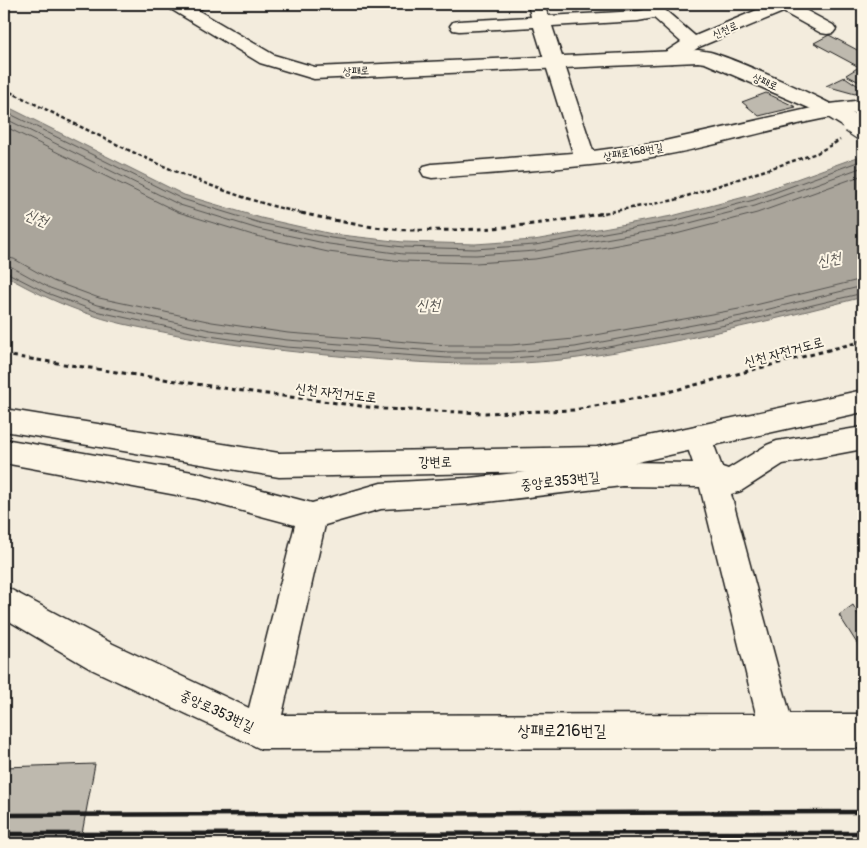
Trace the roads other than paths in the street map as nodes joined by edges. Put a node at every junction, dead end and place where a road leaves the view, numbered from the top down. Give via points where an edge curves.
1 (536, 4) edge
2 (784, 4) edge
3 (185, 6) edge
4 (653, 8) edge
5 (541, 22) junction
6 (459, 26) dead end
7 (827, 29) dead end
8 (693, 43) junction
9 (671, 57) junction
10 (555, 62) junction
11 (830, 110) junction
12 (860, 117) edge
13 (585, 159) junction
14 (432, 171) dead end
15 (863, 401) edge
16 (4, 420) edge
17 (698, 437) junction
18 (863, 438) edge
19 (4, 451) edge
20 (711, 475) junction
21 (312, 516) junction
22 (4, 601) edge
23 (777, 730) junction
24 (863, 731) edge
25 (262, 732) junction

1 - 5 street
2 - 7 street
2 - 8 street, 신천로
3 - 10 street, 상패로 via 267,59 314,73
4 - 5 street via 638,16
4 - 8 street
5 - 6 street
5 - 10 street
8 - 9 street, 신천로
9 - 10 street, 상패로
9 - 11 street, 상패로 via 710,58
10 - 13 street
11 - 12 street, 상패로168번길
11 - 13 street, 상패로168번길 via 660,148
13 - 14 street, 상패로168번길
15 - 17 street, 강변로
16 - 17 street, 강변로 via 279,465 597,458
17 - 20 street
18 - 20 street via 776,453 731,482
19 - 21 street via 198,486
20 - 21 street, 중앙로353번길 via 622,474 469,491 380,496
20 - 23 street
21 - 25 street, 중앙로353번길
22 - 25 street, 중앙로353번길 via 102,656
23 - 24 street, 상패로216번길
23 - 25 street, 상패로216번길

